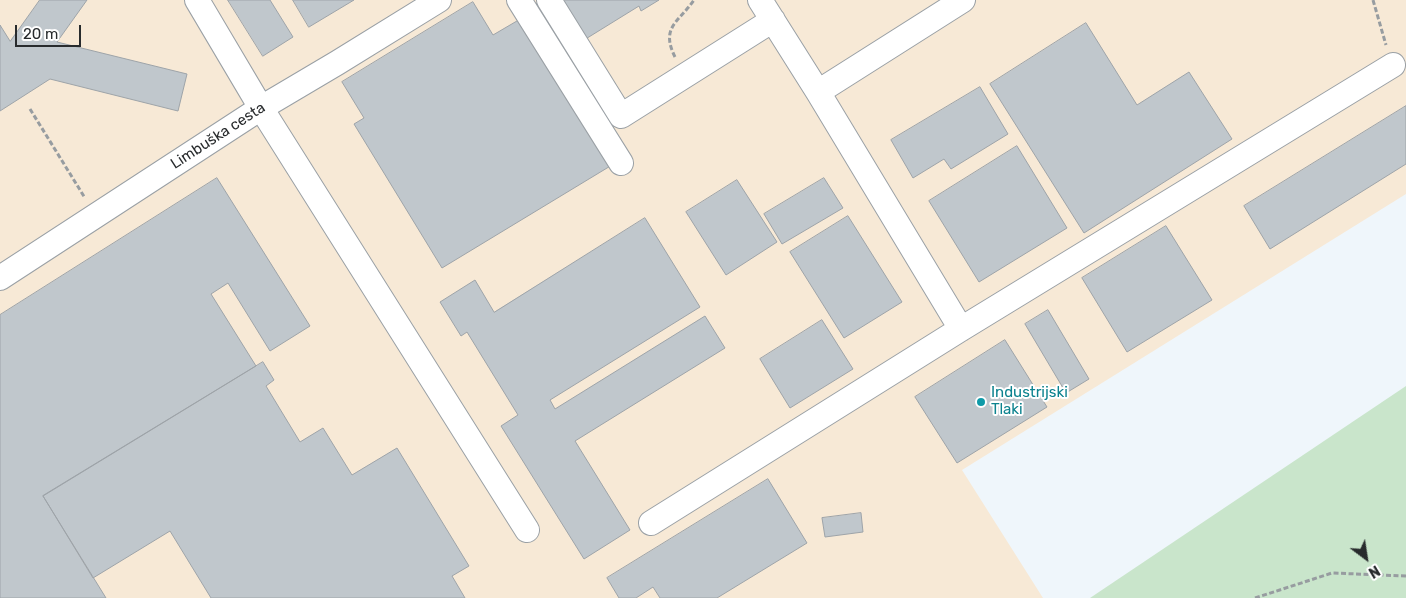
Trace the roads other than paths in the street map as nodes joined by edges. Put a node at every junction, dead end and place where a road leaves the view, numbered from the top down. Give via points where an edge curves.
1 (197, 0) edge
2 (439, 0) edge
3 (520, 0) edge
4 (549, 0) edge
5 (963, 0) edge
6 (766, 10) edge
7 (1393, 64) road end
8 (818, 92) junction
9 (261, 108) junction
10 (621, 163) dead end
11 (0, 278) edge
12 (961, 329) junction
13 (651, 523) dead end
14 (527, 530) dead end

1 - 9 street
2 - 9 street, Limbuška cesta
3 - 10 street
4 - 6 street via 621,116 686,74
5 - 8 street
6 - 8 street
7 - 12 street
8 - 12 street
9 - 11 street, Limbuška cesta
9 - 14 street
12 - 13 street

